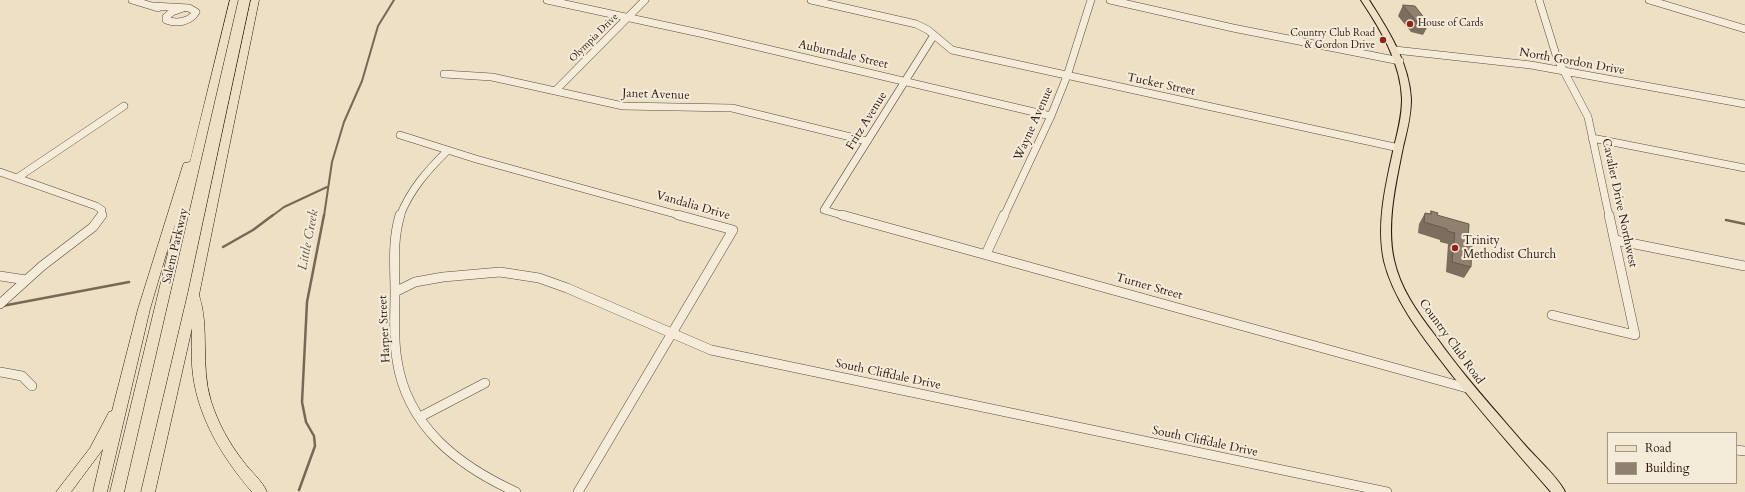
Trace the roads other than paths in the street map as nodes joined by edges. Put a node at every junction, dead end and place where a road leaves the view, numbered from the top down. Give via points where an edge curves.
1 (132, 0) edge
2 (234, 0) edge
3 (255, 0) edge
4 (547, 0) edge
5 (645, 0) edge
6 (811, 0) edge
7 (1091, 0) edge
8 (1110, 0) edge
9 (1365, 0) edge
10 (1539, 0) edge
11 (1649, 0) edge
12 (153, 6) junction
13 (183, 8) junction
14 (629, 16) junction
15 (166, 17) junction
16 (1745, 29) edge
17 (934, 35) junction
18 (928, 44) junction
19 (952, 50) junction
20 (1395, 50) junction
21 (1400, 61) junction
22 (1565, 71) junction
23 (444, 74) dead end
24 (1067, 76) junction
25 (905, 81) junction
26 (556, 90) junction
27 (1745, 104) edge
28 (124, 106) dead end
29 (1051, 116) junction
30 (400, 135) dead end
31 (1592, 138) junction
32 (867, 141) junction
33 (199, 145) junction
34 (1399, 148) junction
35 (447, 150) junction
36 (1745, 168) edge
37 (0, 172) edge
38 (17, 178) junction
39 (824, 210) joint
40 (1615, 240) junction
41 (986, 254) junction
42 (1745, 266) edge
43 (0, 276) edge
44 (26, 280) junction
45 (395, 292) junction
46 (194, 293) junction
47 (0, 304) edge
48 (1552, 315) dead end
49 (671, 333) junction
50 (0, 372) edge
51 (485, 383) dead end
52 (32, 386) dead end
53 (1467, 388) junction
54 (121, 401) junction
55 (420, 417) junction
56 (63, 492) edge
57 (100, 492) edge
58 (117, 492) edge
59 (148, 492) edge
60 (260, 492) edge
61 (516, 492) edge
62 (578, 492) edge
63 (1387, 492) edge
64 (1559, 492) edge

1 - 12 street
2 - 33 highway, Salem Parkway
3 - 46 highway
4 - 14 street, Auburndale Street
5 - 14 street, Olympia Drive
6 - 17 street, Tucker Street via 904,21
7 - 24 street, Wayne Avenue
8 - 21 street via 1233,28
9 - 20 main road, Country Club Road
10 - 22 street, Cavalier Drive Northwest via 1553,46
11 - 16 street
12 - 13 street
12 - 15 street via 162,10
13 - 15 street
13 - 15 street via 194,9 195,15 178,22 168,22
14 - 25 street, Auburndale Street
14 - 26 street, Olympia Drive
17 - 18 street
17 - 19 street, Tucker Street
18 - 19 street
18 - 25 street, Fritz Avenue
19 - 24 street, Tucker Street
20 - 21 main road, Country Club Road
20 - 22 street, North Gordon Drive
21 - 34 main road, Country Club Road via 1406,88 1406,114
22 - 27 street, North Gordon Drive
22 - 31 street, Cavalier Drive Northwest via 1584,108
23 - 26 street, Janet Avenue via 492,77
24 - 29 street, Wayne Avenue
24 - 34 street, Tucker Street
25 - 29 street, Auburndale Street
25 - 32 street, Fritz Avenue
26 - 32 street, Janet Avenue via 623,106 732,108
28 - 38 street
29 - 41 street, Wayne Avenue
30 - 35 street, Vandalia Drive
31 - 36 street
31 - 40 street, Cavalier Drive Northwest
32 - 39 street, Fritz Avenue
33 - 54 highway via 189,162 158,260
33 - 58 highway, Salem Parkway
34 - 53 main road, Country Club Road via 1386,211 1389,260 1398,286 1412,313
35 - 45 street, Harper Street via 416,183 403,204 394,246
35 - 49 street, Vandalia Drive via 733,230
37 - 38 street
38 - 44 street via 102,210 102,215 93,227
39 - 41 street, Turner Street
40 - 42 street
40 - 48 street, Cavalier Drive Northwest via 1635,335
41 - 53 street, Turner Street
43 - 44 street
44 - 47 street
45 - 49 street, South Cliffdale Drive via 416,282 443,277 508,273 539,278 567,288
45 - 55 street, Harper Street via 397,362 404,387
46 - 59 highway
46 - 60 highway via 198,312 198,367 207,405 235,463
49 - 62 street, Vandalia Drive
49 - 63 street, South Cliffdale Drive via 711,350
50 - 52 street via 22,376
51 - 55 street
53 - 64 main road, Country Club Road
54 - 56 highway via 95,452
54 - 57 highway
55 - 61 street, Harper Street via 426,430 442,448 465,466 490,481

